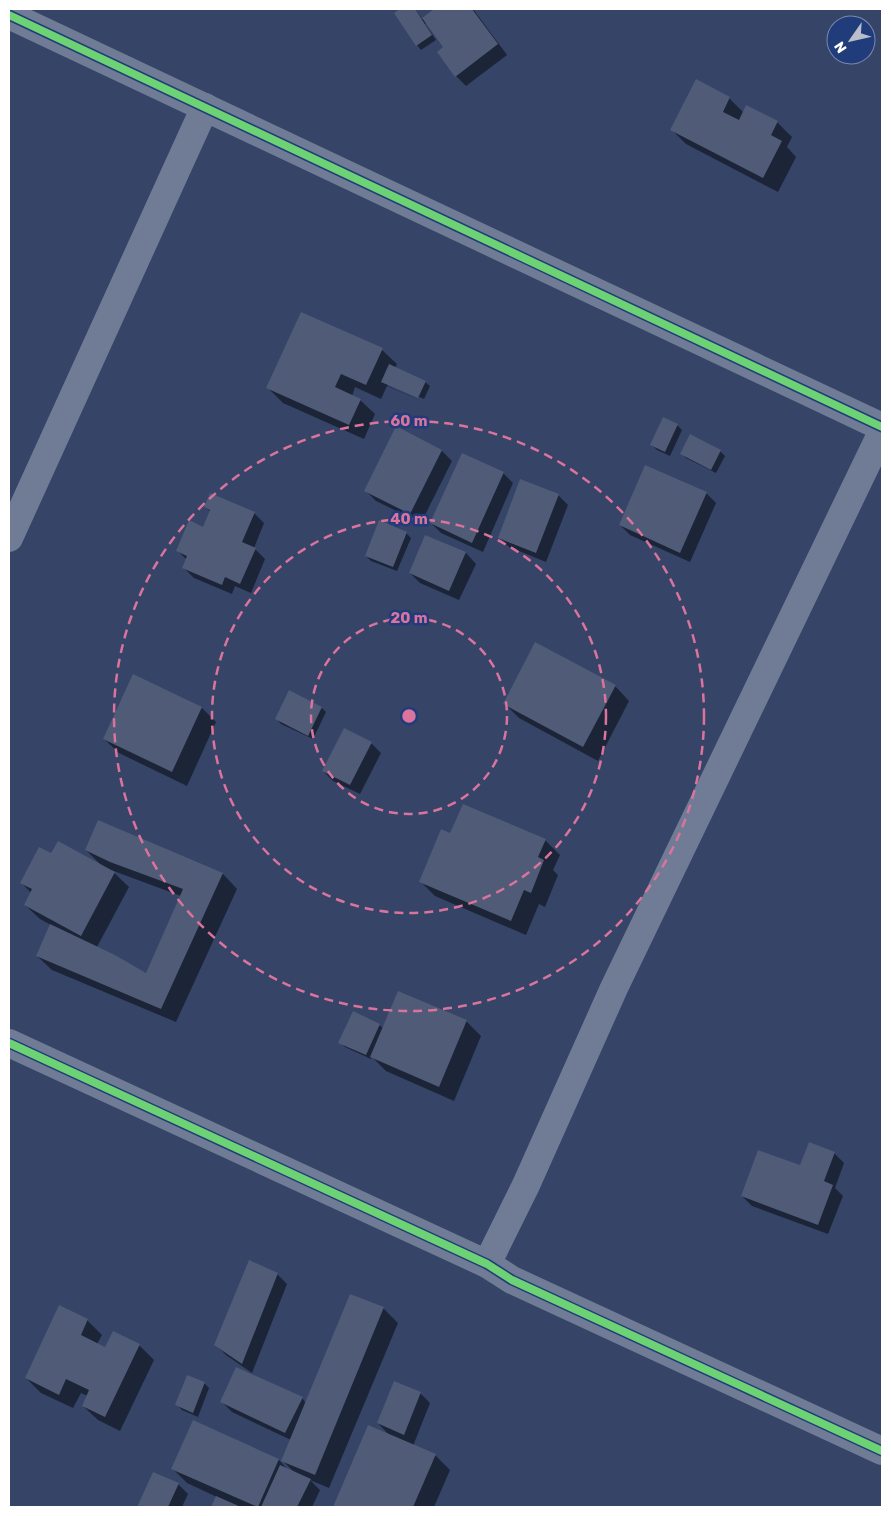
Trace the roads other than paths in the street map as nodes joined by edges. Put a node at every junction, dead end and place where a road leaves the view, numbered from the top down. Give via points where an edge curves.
1 (9, 15) edge
2 (205, 107) junction
3 (882, 427) edge
4 (882, 432) edge
5 (9, 538) edge
6 (9, 1043) edge
7 (487, 1264) junction
8 (882, 1451) edge

1 - 2 street
2 - 3 street
2 - 5 street
4 - 7 street via 614,988 526,1186
6 - 7 street
7 - 8 street via 512,1280

